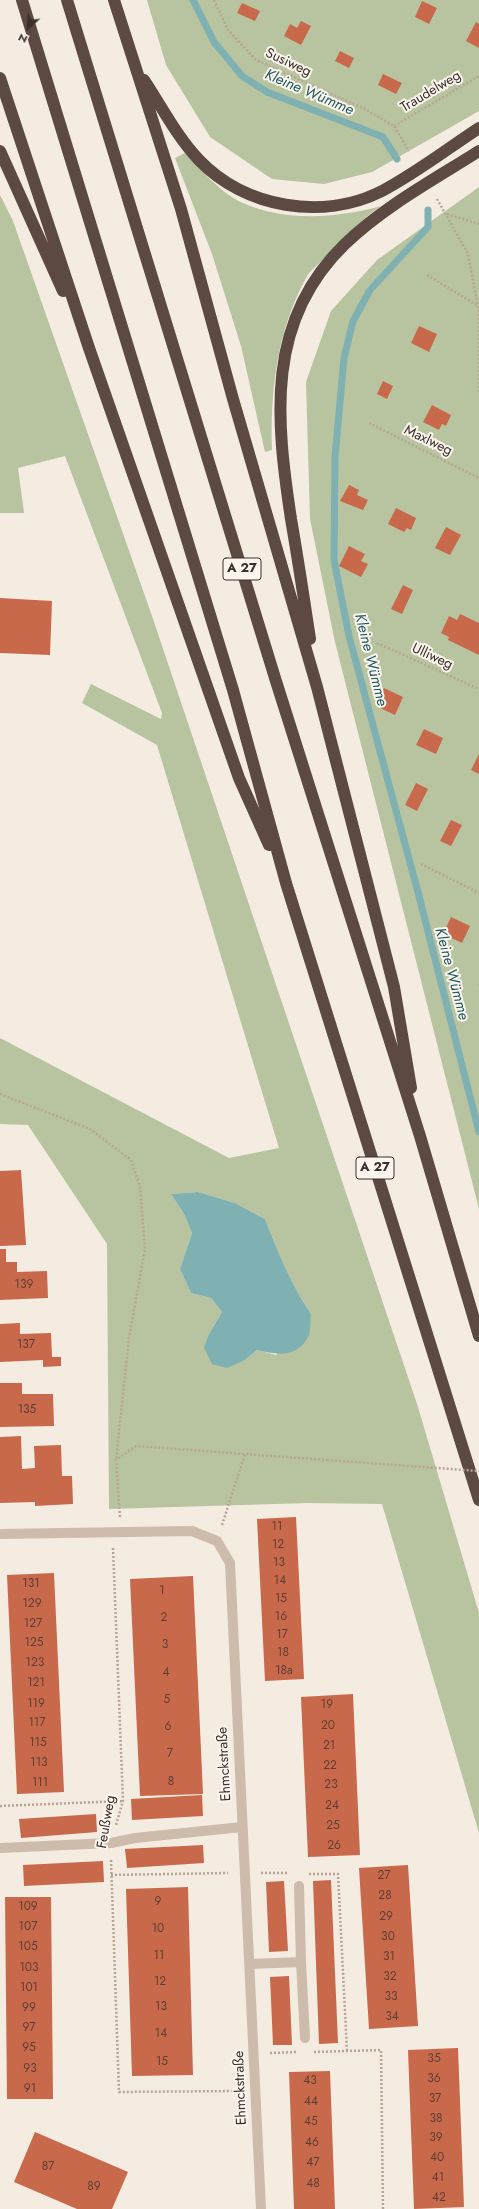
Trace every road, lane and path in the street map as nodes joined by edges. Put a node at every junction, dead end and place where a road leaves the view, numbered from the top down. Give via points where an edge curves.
1 (22, 0) edge
2 (67, 0) edge
3 (114, 0) edge
4 (214, 0) edge
5 (135, 65) junction
6 (479, 76) edge
7 (0, 78) edge
8 (394, 126) junction
9 (479, 128) edge
10 (0, 151) edge
11 (409, 151) dead end
12 (479, 151) edge
13 (437, 199) dead end
14 (447, 214) junction
15 (479, 224) edge
16 (427, 275) dead end
17 (479, 306) edge
18 (89, 348) junction
19 (479, 387) edge
20 (479, 393) edge
21 (369, 423) dead end
22 (479, 478) edge
23 (377, 643) dead end
24 (317, 687) junction
25 (479, 689) edge
26 (421, 864) dead end
27 (286, 883) junction
28 (479, 893) edge
29 (0, 1094) edge
30 (420, 1136) junction
31 (479, 1336) edge
32 (245, 1454) junction
33 (116, 1460) junction
34 (479, 1471) edge
35 (479, 1500) edge
36 (226, 1512) dead end
37 (116, 1531) junction
38 (0, 1534) edge
39 (123, 1801) junction
40 (0, 1806) edge
41 (242, 1827) junction
42 (111, 1843) junction
43 (0, 1848) edge
44 (245, 1873) junction
45 (293, 1874) dead end
46 (305, 1874) dead end
47 (111, 1876) junction
48 (299, 1886) dead end
49 (301, 1962) junction
50 (250, 1964) junction
51 (305, 2038) dead end
52 (347, 2051) junction
53 (302, 2052) dead end
54 (309, 2052) dead end
55 (254, 2054) junction
56 (254, 2091) junction
57 (261, 2209) edge
58 (383, 2209) edge

1 - 27 highway, A 27 via 233,690
2 - 30 highway, A 27 via 275,678
3 - 5 highway
4 - 8 path, Susiweg via 228,30 256,60 365,109
5 - 9 highway via 185,143 200,160 217,176 236,188 278,204 320,207 362,199 393,184
5 - 24 highway via 181,209
6 - 8 path, Traudelweg
7 - 18 highway
8 - 11 path, Susiweg
10 - 18 highway
12 - 24 highway via 380,215 344,244 324,268 303,301 286,348 279,398 285,478
13 - 14 path
14 - 15 path
14 - 17 path via 468,254
16 - 17 path
17 - 19 path
18 - 27 highway via 239,778
19 - 20 path
21 - 22 path, Maxlweg
23 - 25 path, Ulliweg
24 - 30 highway via 394,987
26 - 28 path
27 - 35 highway, A 27
29 - 33 path, Feußweg via 90,1129 131,1160 140,1187 145,1249 129,1338
30 - 31 highway, A 27
32 - 33 path via 136,1446
32 - 34 path, bridge
32 - 36 path
33 - 37 path, Feußweg
37 - 38 street, Ehmckstraße
37 - 39 path, Feußweg
37 - 41 street, Ehmckstraße via 192,1531 217,1541 230,1562
39 - 40 path
39 - 42 path, Feußweg
41 - 42 street via 135,1838
41 - 44 street, Ehmckstraße
42 - 43 street
42 - 47 path, Feußweg
44 - 45 path
44 - 47 path
44 - 50 street, Ehmckstraße
46 - 52 path via 338,1874
47 - 56 path, Feußweg via 118,2092
48 - 49 street
49 - 50 street
49 - 51 street
50 - 55 street, Ehmckstraße
52 - 54 path
52 - 58 path via 381,2050
53 - 55 path
55 - 56 street, Ehmckstraße
56 - 57 street, Ehmckstraße

